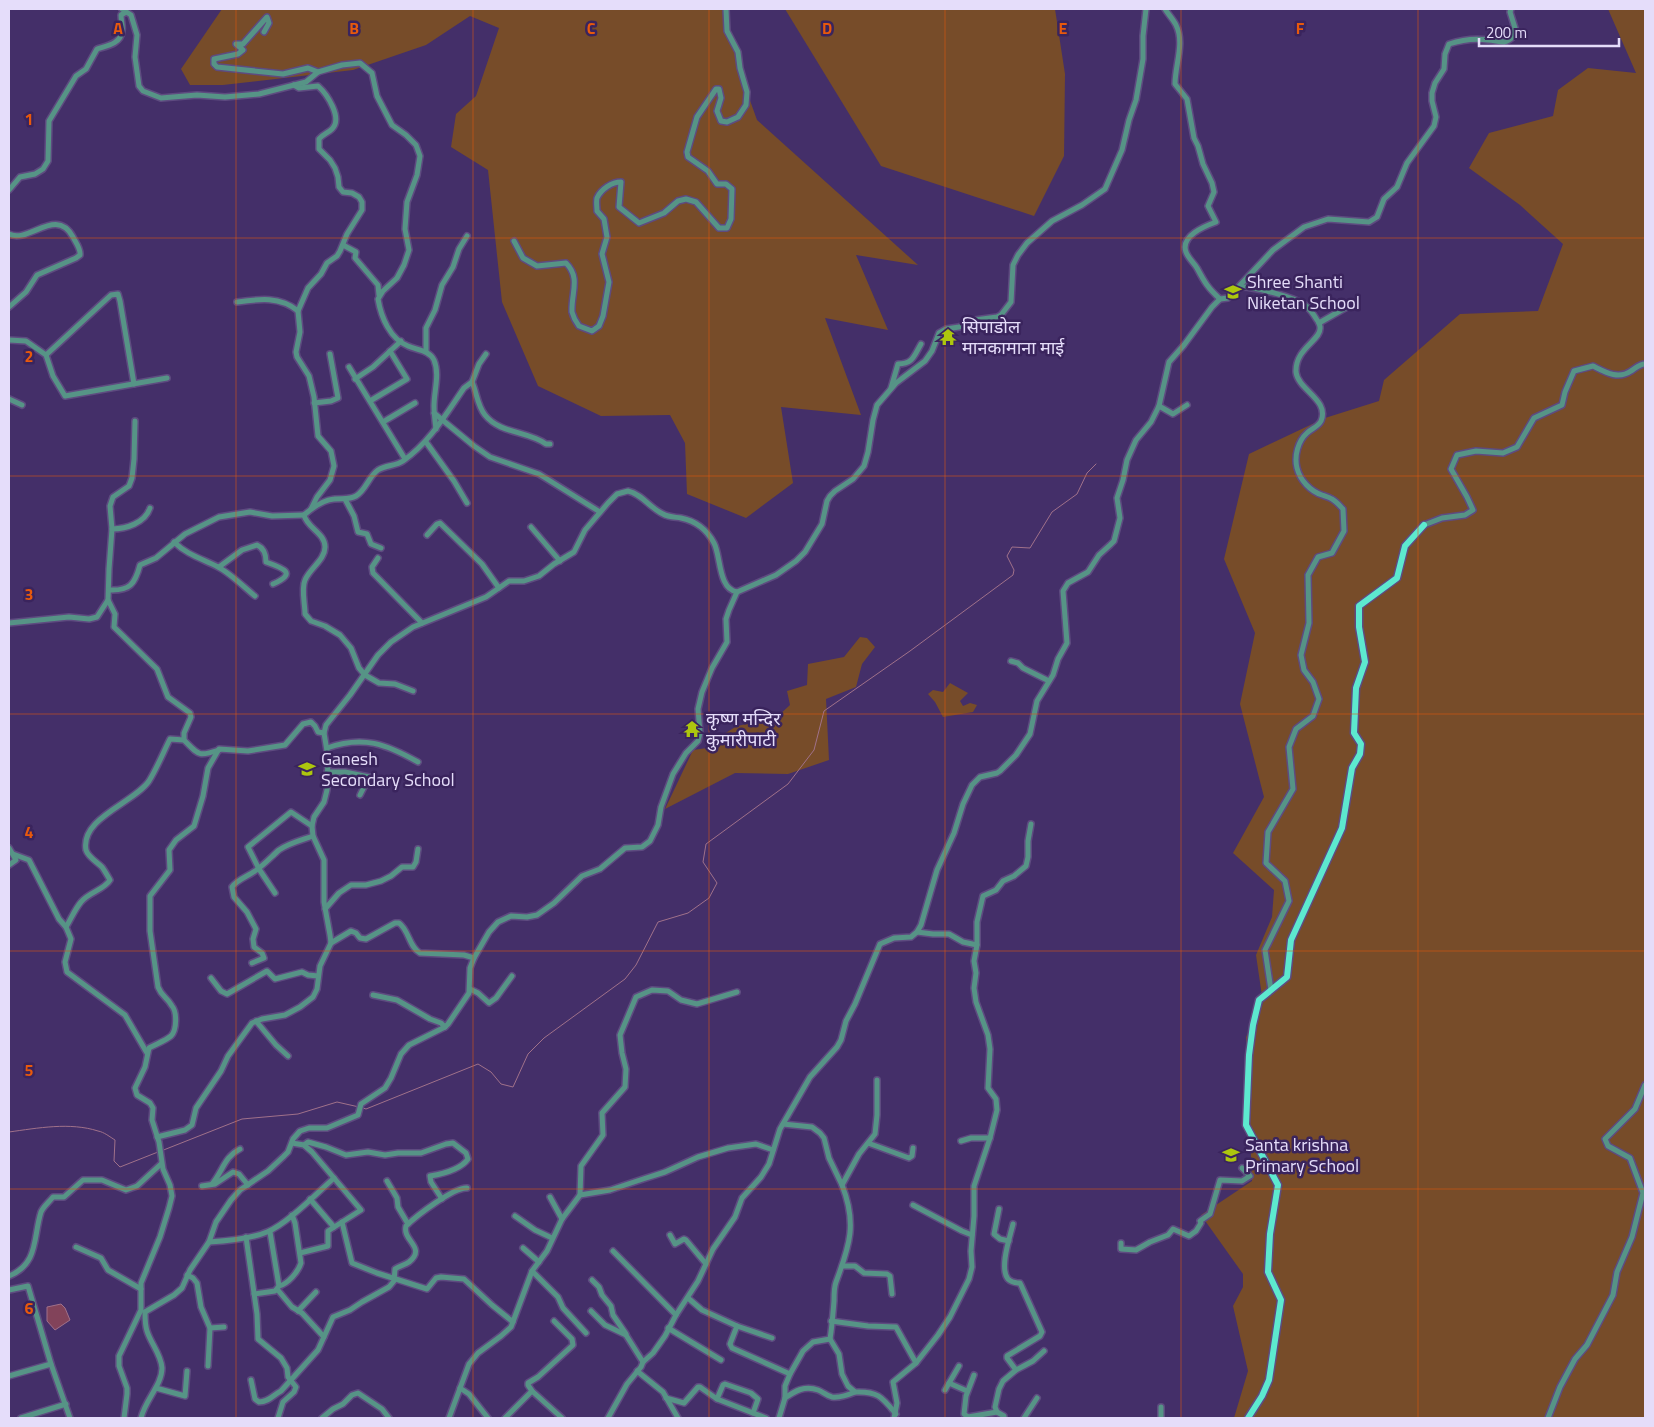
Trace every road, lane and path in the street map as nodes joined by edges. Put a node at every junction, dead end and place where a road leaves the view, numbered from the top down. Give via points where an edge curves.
1 (726, 9) edge
2 (1146, 9) edge
3 (1165, 9) edge
4 (1511, 9) edge
5 (124, 10) edge
6 (264, 32) dead end
7 (318, 72) junction
8 (294, 85) junction
9 (9, 190) edge
10 (9, 234) edge
11 (467, 236) dead end
12 (514, 241) dead end
13 (343, 245) junction
14 (1239, 287) junction
15 (379, 296) junction
16 (1220, 299) junction
17 (237, 302) dead end
18 (1354, 303) dead end
19 (9, 307) edge
20 (298, 311) junction
21 (1319, 323) junction
22 (9, 340) edge
23 (401, 341) junction
24 (921, 344) dead end
25 (390, 351) junction
26 (426, 352) junction
27 (330, 354) dead end
28 (486, 354) dead end
29 (46, 355) junction
30 (1645, 364) edge
31 (349, 367) dead end
32 (167, 378) dead end
33 (355, 379) junction
34 (472, 382) junction
35 (134, 384) junction
36 (891, 388) junction
37 (9, 399) edge
38 (370, 401) junction
39 (415, 403) dead end
40 (314, 404) junction
41 (22, 405) dead end
42 (1187, 405) dead end
43 (1159, 406) junction
44 (434, 413) junction
45 (443, 419) junction
46 (135, 421) dead end
47 (383, 422) junction
48 (436, 429) junction
49 (426, 442) junction
50 (550, 444) dead end
51 (406, 459) junction
52 (346, 499) junction
53 (467, 503) dead end
54 (150, 508) dead end
55 (310, 509) junction
56 (600, 512) junction
57 (304, 516) junction
58 (1424, 524) joint
59 (531, 527) dead end
60 (112, 529) junction
61 (427, 535) dead end
62 (174, 542) junction
63 (381, 548) dead end
64 (378, 558) dead end
65 (560, 561) junction
66 (219, 567) junction
67 (273, 584) dead end
68 (499, 588) junction
69 (109, 590) junction
70 (737, 592) junction
71 (255, 596) dead end
72 (108, 600) junction
73 (9, 623) edge
74 (422, 623) junction
75 (1012, 661) dead end
76 (365, 675) junction
77 (1049, 681) junction
78 (413, 691) dead end
79 (324, 733) junction
80 (184, 740) junction
81 (327, 748) junction
82 (219, 750) junction
83 (418, 762) dead end
84 (328, 772) junction
85 (360, 795) dead end
86 (1031, 824) dead end
87 (312, 826) junction
88 (313, 836) junction
89 (9, 848) edge
90 (418, 849) dead end
91 (13, 854) junction
92 (9, 866) edge
93 (259, 868) junction
94 (275, 893) dead end
95 (325, 909) junction
96 (66, 927) junction
97 (918, 932) junction
98 (330, 943) junction
99 (977, 945) junction
100 (474, 958) junction
101 (252, 963) dead end
102 (318, 976) junction
103 (512, 976) dead end
104 (211, 978) dead end
105 (470, 989) junction
106 (1271, 990) junction
107 (737, 992) dead end
108 (373, 995) dead end
109 (256, 1020) junction
110 (445, 1027) junction
111 (148, 1055) junction
112 (288, 1056) dead end
113 (877, 1080) dead end
114 (1645, 1085) edge
115 (783, 1124) junction
116 (990, 1138) junction
117 (158, 1140) junction
118 (961, 1141) dead end
119 (292, 1143) junction
120 (868, 1143) junction
121 (304, 1145) junction
122 (913, 1148) dead end
123 (240, 1149) dead end
124 (773, 1150) junction
125 (162, 1164) junction
126 (1242, 1168) dead end
127 (334, 1178) junction
128 (387, 1180) dead end
129 (211, 1185) junction
130 (248, 1185) junction
131 (842, 1185) junction
132 (202, 1186) dead end
133 (468, 1188) dead end
134 (580, 1195) junction
135 (550, 1197) dead end
136 (310, 1199) junction
137 (442, 1199) junction
138 (913, 1205) dead end
139 (999, 1209) dead end
140 (292, 1215) junction
141 (515, 1216) dead end
142 (562, 1219) junction
143 (342, 1222) junction
144 (408, 1224) junction
145 (1013, 1224) dead end
146 (334, 1227) junction
147 (270, 1232) junction
148 (670, 1235) dead end
149 (972, 1235) junction
150 (246, 1237) junction
151 (552, 1238) junction
152 (1009, 1241) junction
153 (209, 1242) junction
154 (1121, 1242) dead end
155 (76, 1247) dead end
156 (523, 1248) dead end
157 (613, 1251) dead end
158 (300, 1253) junction
159 (538, 1262) junction
160 (706, 1264) junction
161 (842, 1266) junction
162 (532, 1271) junction
163 (187, 1275) junction
164 (9, 1276) edge
165 (395, 1278) junction
166 (592, 1280) dead end
167 (278, 1288) junction
168 (141, 1289) junction
169 (9, 1290) edge
170 (316, 1292) dead end
171 (254, 1294) junction
172 (892, 1294) dead end
173 (688, 1298) junction
174 (143, 1311) junction
175 (298, 1311) junction
176 (591, 1311) dead end
177 (676, 1315) junction
178 (554, 1321) dead end
179 (831, 1321) junction
180 (513, 1322) junction
181 (737, 1326) junction
182 (224, 1327) dead end
183 (210, 1328) junction
184 (668, 1328) junction
185 (586, 1333) dead end
186 (626, 1334) junction
187 (324, 1337) junction
188 (772, 1338) dead end
189 (830, 1339) junction
190 (1044, 1352) dead end
191 (721, 1360) dead end
192 (642, 1362) junction
193 (916, 1363) junction
194 (50, 1364) junction
195 (208, 1366) dead end
196 (959, 1366) dead end
197 (1016, 1370) junction
198 (187, 1371) dead end
199 (637, 1371) junction
200 (790, 1374) junction
201 (974, 1375) dead end
202 (9, 1376) edge
203 (251, 1380) dead end
204 (292, 1382) junction
205 (949, 1383) junction
206 (156, 1388) junction
207 (460, 1388) junction
208 (945, 1390) dead end
209 (532, 1391) junction
210 (856, 1392) junction
211 (967, 1392) junction
212 (666, 1398) junction
213 (785, 1398) junction
214 (1037, 1398) dead end
215 (717, 1399) junction
216 (66, 1404) junction
217 (1161, 1407) dead end
218 (997, 1412) junction
219 (753, 1413) junction
220 (895, 1416) edge
221 (21, 1418) edge
222 (70, 1418) edge
223 (124, 1418) edge
224 (141, 1418) edge
225 (278, 1418) edge
226 (322, 1418) edge
227 (389, 1418) edge
228 (449, 1418) edge
229 (488, 1418) edge
230 (506, 1418) edge
231 (562, 1418) edge
232 (608, 1418) edge
233 (678, 1418) edge
234 (766, 1418) edge
235 (779, 1418) edge
236 (1004, 1418) edge
237 (1024, 1418) edge
238 (1161, 1418) edge
239 (1248, 1418) edge
240 (1548, 1418) edge

1 - 12 street via 727,31 738,52 747,92 746,105 738,117 721,121 717,111 721,98 716,89 697,117 687,152 688,157 708,171 717,184 726,184 732,189 731,219 727,228 718,228 696,202 686,199 639,223 619,207 621,182 614,182 603,190 596,199 597,211 606,228 602,254 608,282 603,316 599,326 592,331 579,326 572,314 575,284 572,269 566,263 537,266 523,258
2 - 36 street via 1136,100 1108,185 1052,221 1027,243 1015,261 1011,302 1002,315 942,330 924,361
3 - 16 street via 1179,34 1175,84 1186,99 1194,138 1214,192 1208,206 1216,222 1200,228 1189,238 1186,252 1200,277
4 - 14 street via 1515,28 1514,36 1508,41 1467,40 1449,44 1444,69 1432,93 1436,117 1434,126 1407,163 1397,187 1384,200 1377,216 1370,222 1328,219 1304,226 1273,250
5 - 8 street via 131,15 137,36 135,57 139,86 151,95 161,98 225,97 260,94
5 - 9 street via 119,39 97,50 48,120 48,162 36,174 20,177
6 - 7 street via 269,23 267,17 244,44 236,44 243,50 214,59 214,64 217,67 283,74 308,68
7 - 8 street via 306,82
7 - 15 street via 360,63 372,74 377,96 392,125 416,145 420,156 407,202 405,229 409,250 397,278
8 - 13 street via 299,88 318,86 333,107 334,126 319,138 319,149 335,168 339,188 359,197 362,202 362,210
10 - 19 street via 20,236 56,225 69,231 80,251 76,258 37,275 26,292
11 - 26 street via 442,285 426,328
13 - 15 street via 356,252 355,258 378,285
13 - 20 street via 308,288
14 - 16 street via 1228,298
14 - 21 street via 1297,300
15 - 23 street via 380,313 392,334
16 - 43 street via 1168,362
17 - 20 street via 261,298 277,300
18 - 21 street
20 - 40 street via 300,332 296,356 309,376
21 - 106 street via 1319,332 1303,350 1296,372 1301,383 1316,398 1322,420 1300,443 1297,467 1309,488 1331,498 1343,509 1344,531 1332,553 1318,557 1308,575 1309,623 1301,655 1304,670 1314,682 1320,699 1314,716 1296,729 1289,748 1293,789 1268,832 1266,863 1285,880 1289,901 1265,950
22 - 29 street via 28,342
23 - 25 street
23 - 26 street via 406,346
24 - 36 street via 912,360 898,364
25 - 33 street
25 - 38 street via 407,379
26 - 44 street via 434,361 437,373
27 - 40 street via 338,398
28 - 34 street
29 - 35 street via 65,396
29 - 35 street via 111,296 118,294
30 - 58 street via 1628,373 1614,375 1593,366 1574,371 1562,404 1534,418 1517,447 1504,453 1476,450 1457,456 1451,469 1473,510
31 - 33 street
32 - 35 street
33 - 38 street
34 - 45 street via 464,388
34 - 50 street via 478,405 486,417 503,428
36 - 70 street via 875,411 864,466 830,496 822,524 801,557 766,580
37 - 41 street
38 - 47 street
39 - 47 street
40 - 55 street via 316,433 331,451 334,466 330,480
42 - 43 street via 1173,414
43 - 77 street via 1127,460 1117,498 1120,518 1114,540 1099,554 1088,572 1068,583 1063,591 1067,643
44 - 45 street
44 - 48 street
45 - 48 street
45 - 56 street via 490,457 539,474
46 - 60 street via 132,478 129,486 113,498 110,507
47 - 51 street
48 - 49 street
49 - 51 street
49 - 53 street
51 - 52 street via 377,470 359,494
52 - 55 street via 332,499
52 - 63 street via 358,532 366,534 371,544
54 - 60 street via 136,523 124,529
55 - 57 street
56 - 65 street via 582,535 574,552
56 - 70 street via 613,497 628,491 640,496 664,516 695,522 714,543 726,585
57 - 62 street via 250,512 219,517
57 - 76 street via 325,546 324,554 304,582 305,614 311,621 340,635
58 - 106 main road via 1405,546 1396,578 1359,606 1365,662 1356,688 1354,733 1361,744 1360,754 1352,768 1342,828 1291,940 1287,978
59 - 65 street
60 - 69 street
61 - 68 street via 440,523 482,564
62 - 66 street via 185,552
62 - 69 street via 156,558 140,566 138,576 130,585 123,590
64 - 74 street via 372,567 373,572
65 - 68 street via 539,576 510,581
66 - 67 street via 242,550 261,546 266,562 286,572 284,579
66 - 71 street
68 - 74 street via 486,597
69 - 72 street
70 - 100 street via 726,619 727,642 702,692 698,709 698,741 673,774 650,841 642,847 625,848 600,869 582,876 554,904 537,915 510,916 498,922
72 - 73 street via 96,617 89,619 69,616
72 - 80 street via 115,614 114,627 157,669 168,697 190,713
74 - 76 street via 391,642
75 - 77 street
76 - 78 street via 378,683 395,684
76 - 79 street via 328,721
77 - 97 street via 1038,701 1032,727 1022,747 1000,771 976,780 967,795 937,870
79 - 81 street
79 - 82 street via 318,732 311,722 303,724 285,745 248,751
80 - 82 street via 198,754
80 - 96 street via 170,739 149,781 138,794 102,817 90,832 85,842 87,853 110,880 81,902
81 - 83 street via 363,741 394,748
81 - 84 street
82 - 111 street via 208,768 194,826 176,840 170,850 170,870 150,896 150,931 158,987 174,1009 175,1018 171,1036 149,1048
84 - 85 street via 369,777
84 - 87 street via 326,796
86 - 99 street via 1026,866 1003,881 996,890 983,896 977,922
87 - 88 street
87 - 93 street via 291,812 250,844 248,849
88 - 93 street via 290,844
88 - 95 street via 325,866
89 - 91 street
90 - 95 street via 413,867 402,867 381,881 351,885
91 - 92 street via 16,860
91 - 96 street via 29,860 59,920
93 - 94 street
93 - 101 street via 232,887 234,897 256,929 254,947 264,958
95 - 98 street
96 - 111 street via 71,939 65,962 67,972 125,1015
97 - 99 street via 949,934
97 - 115 street via 911,938 894,938 880,944 846,1021 841,1040 815,1070
98 - 100 street via 351,931 366,939 399,923 414,949 420,953
98 - 102 street
99 - 116 street via 974,988 988,1035 988,1088 996,1099 997,1110
100 - 105 street via 470,968
102 - 104 street via 302,972 275,979 267,971 227,994
102 - 109 street via 316,994 308,1001 285,1015
103 - 105 street via 489,1003
105 - 110 street
106 - 239 main road via 1259,1000 1253,1025 1246,1125 1278,1185 1268,1272 1281,1300 1269,1380
107 - 134 street via 697,1004 681,1000 668,991 652,990 636,997 620,1035 626,1070 625,1087 602,1113 603,1135 581,1166
108 - 110 street via 397,1000
109 - 112 street
109 - 117 street via 228,1056 196,1108 192,1125
110 - 119 street via 409,1045 401,1054 385,1088 362,1102 356,1117 335,1126 300,1131
111 - 117 street via 136,1088 137,1095 153,1108 152,1120
113 - 120 street via 875,1134
114 - 240 street via 1635,1109 1605,1139 1608,1146 1630,1158 1642,1193 1632,1237 1617,1272 1613,1295 1560,1387
115 - 124 street
115 - 131 street via 812,1127 820,1133
116 - 118 street
116 - 149 street via 974,1186
117 - 125 street
119 - 121 street
119 - 130 street via 283,1157
120 - 122 street via 909,1158
120 - 131 street via 858,1154
121 - 127 street
121 - 137 street via 308,1142 346,1155 373,1152 385,1155 398,1152 422,1154 453,1143 466,1153 468,1159 466,1163 430,1176
123 - 129 street via 228,1157
124 - 134 street via 756,1144 728,1148 610,1190
124 - 160 street via 769,1164 742,1198 735,1217
125 - 164 street via 137,1186 126,1190 102,1180 83,1180 64,1197 53,1197 41,1210 33,1253 25,1265
125 - 168 street via 170,1185 171,1202
126 - 154 street via 1250,1176 1242,1181 1220,1180 1210,1214 1189,1236 1172,1229 1168,1236 1136,1250 1121,1249
127 - 136 street
127 - 143 street via 361,1210
128 - 144 street
129 - 130 street via 233,1172
129 - 132 street
130 - 153 street via 234,1196 219,1216
131 - 161 street via 851,1215 849,1245
133 - 137 street
134 - 142 street
135 - 142 street
136 - 140 street
136 - 146 street
137 - 144 street
138 - 149 street
139 - 152 street via 994,1234
140 - 147 street
140 - 158 street
141 - 151 street
142 - 151 street
143 - 146 street
143 - 165 street via 352,1263
144 - 165 street via 405,1229 416,1248 415,1254 410,1262 395,1269
145 - 152 street
146 - 158 street via 327,1233 328,1246
147 - 150 street
147 - 167 street
148 - 160 street via 675,1244 686,1240
149 - 193 street via 969,1279 950,1317
150 - 153 street
150 - 171 street
151 - 159 street
152 - 197 street via 1004,1264 1007,1277 1020,1283 1042,1332 1007,1356
153 - 163 street
155 - 168 street via 101,1258 108,1270
156 - 159 street
157 - 177 street
158 - 167 street via 300,1267
159 - 162 street
160 - 173 street
161 - 172 street via 855,1266 864,1273 888,1274
161 - 179 street via 836,1282
162 - 180 street
162 - 185 street via 558,1297 563,1308
163 - 174 street via 178,1292
163 - 183 street via 197,1283 201,1307
165 - 180 street via 427,1289 436,1278 464,1280
165 - 187 street via 385,1290 333,1317
166 - 186 street
167 - 171 street
167 - 175 street
168 - 174 street
169 - 194 street via 28,1286
170 - 175 street
171 - 204 street via 258,1339 284,1362
173 - 177 street
173 - 181 street via 702,1310
174 - 206 street via 146,1330 162,1368
174 - 223 street via 119,1356 127,1388
175 - 187 street
176 - 186 street via 605,1325
177 - 184 street
178 - 209 street via 573,1345 528,1383
179 - 189 street
179 - 193 street via 896,1327
180 - 207 street via 507,1332 473,1358
181 - 188 street
181 - 200 street via 730,1346
182 - 183 street
183 - 195 street
184 - 191 street
184 - 192 street via 658,1346
186 - 192 street
187 - 204 street via 314,1357
189 - 200 street via 813,1342 803,1350
189 - 210 street via 839,1354 845,1380
190 - 197 street
192 - 199 street
193 - 220 street via 893,1382 897,1403
194 - 202 street
194 - 216 street
196 - 205 street
197 - 218 street via 1003,1380 995,1407
198 - 206 street via 185,1396
199 - 212 street
199 - 232 street
200 - 213 street
201 - 211 street
203 - 204 street via 255,1399 259,1402 268,1400
204 - 225 street via 296,1389 283,1402
205 - 208 street
205 - 211 street
206 - 224 street
207 - 228 street
207 - 229 street
209 - 230 street
209 - 231 street
210 - 213 street via 834,1397 805,1388
210 - 220 street via 870,1392 882,1398
211 - 218 street via 963,1409 966,1416
212 - 215 street via 684,1403 700,1387
212 - 233 street
213 - 235 street
214 - 237 street
215 - 219 street
215 - 219 street via 725,1384 751,1393 758,1399
216 - 221 street
216 - 222 street
217 - 238 street
218 - 236 street
219 - 234 street
226 - 227 street via 358,1392

